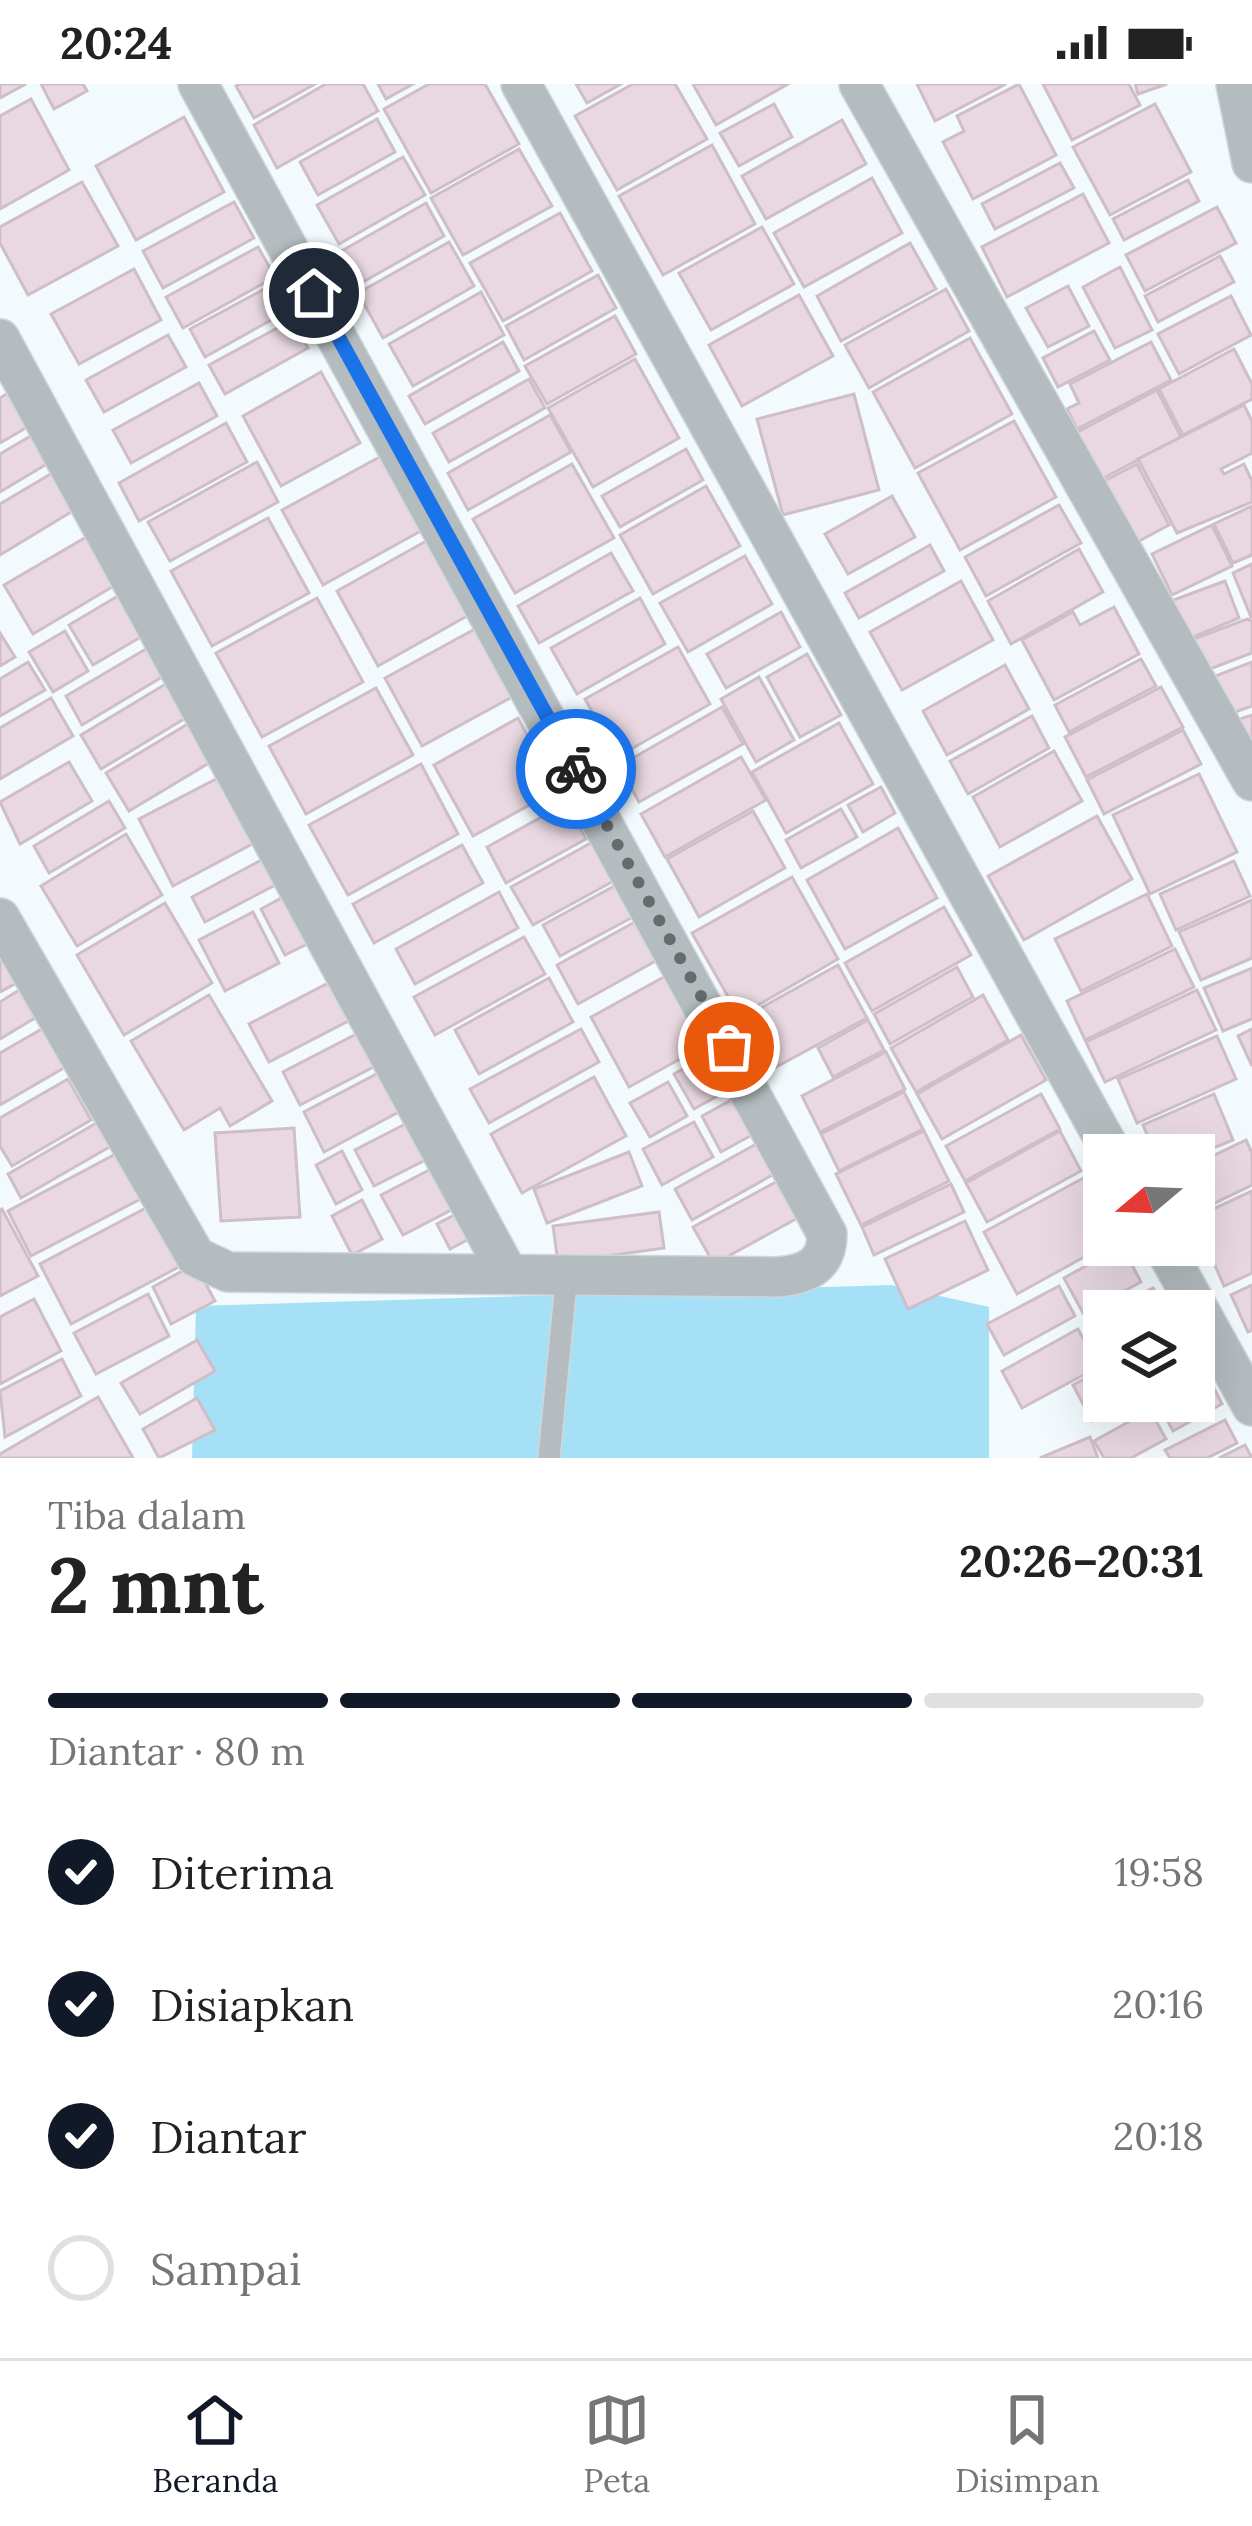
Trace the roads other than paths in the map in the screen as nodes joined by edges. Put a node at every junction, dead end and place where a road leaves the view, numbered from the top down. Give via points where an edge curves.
1 (198, 84) edge
2 (521, 84) edge
3 (859, 84) edge
4 (1236, 84) edge
5 (1252, 163) edge
6 (0, 339) edge
7 (1252, 782) edge
8 (0, 918) edge
9 (1101, 1134) edge
10 (1175, 1266) edge
11 (507, 1272) junction
12 (567, 1272) junction
13 (1252, 1406) edge
14 (549, 1458) edge

1 - 12 street via 827,1234 825,1256 800,1275
2 - 9 street
3 - 7 street
4 - 5 street
6 - 11 street
8 - 11 street via 196,1257 228,1272
10 - 13 street
11 - 12 street
12 - 14 lane

